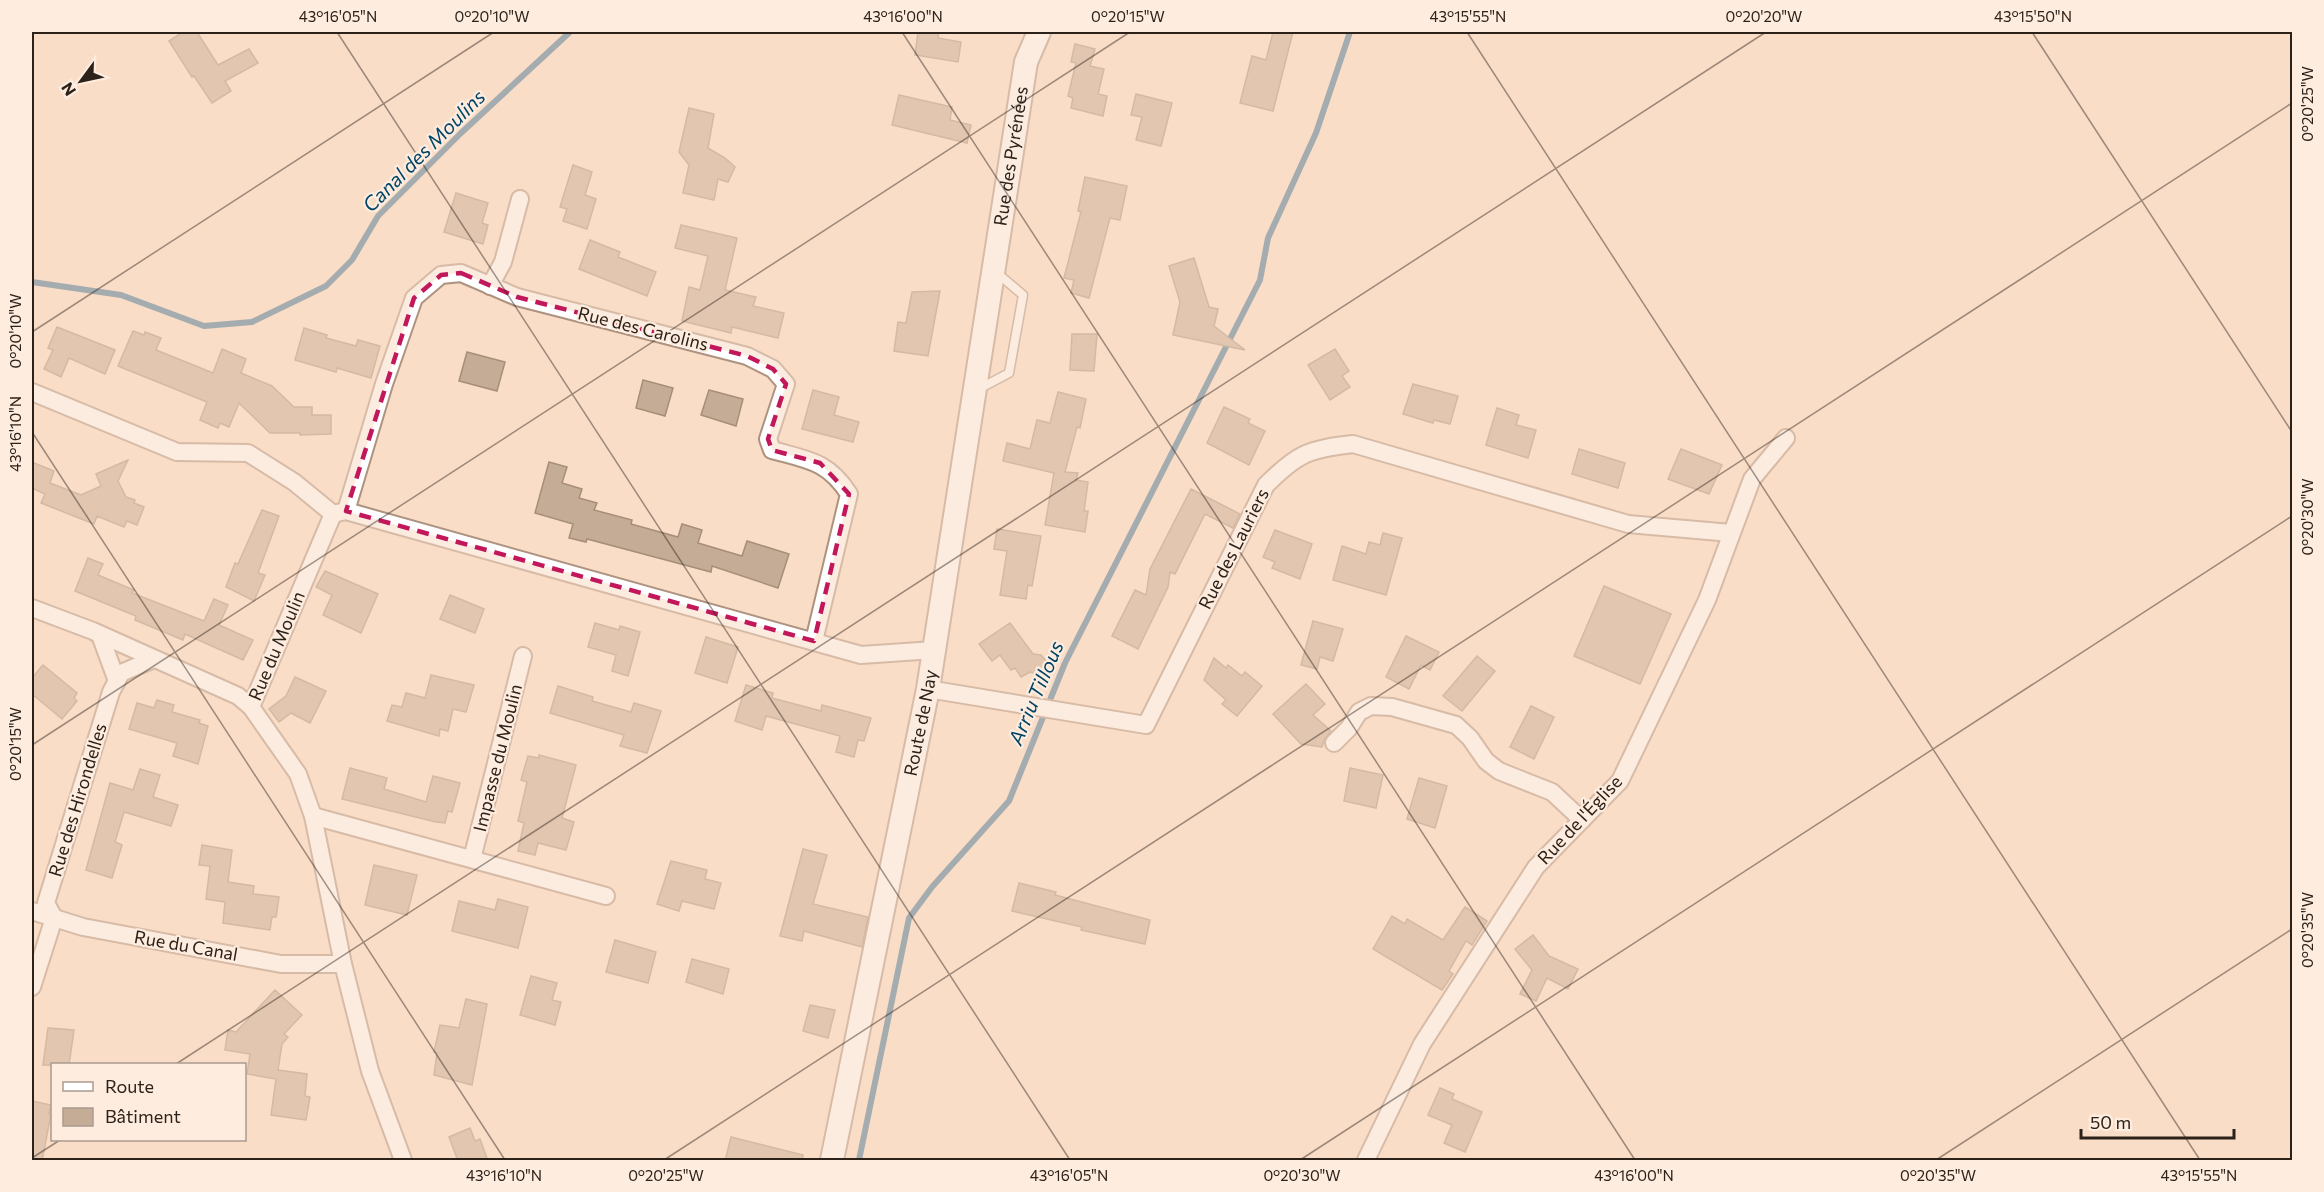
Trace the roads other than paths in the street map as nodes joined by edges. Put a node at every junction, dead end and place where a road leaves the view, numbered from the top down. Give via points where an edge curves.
1 (1039, 32) edge
2 (520, 199) dead end
3 (992, 276) junction
4 (490, 286) junction
5 (974, 391) junction
6 (32, 392) edge
7 (1786, 438) dead end
8 (340, 512) junction
9 (1731, 532) junction
10 (32, 608) edge
11 (100, 634) junction
12 (814, 641) junction
13 (934, 650) junction
14 (523, 656) dead end
15 (154, 660) junction
16 (117, 681) junction
17 (928, 689) junction
18 (251, 707) junction
19 (1334, 743) dead end
20 (313, 816) junction
21 (1582, 820) junction
22 (472, 859) junction
23 (606, 896) dead end
24 (32, 911) edge
25 (54, 918) junction
26 (343, 964) junction
27 (32, 987) edge
28 (403, 1161) edge
29 (832, 1161) edge
30 (1366, 1161) edge

1 - 3 main road, Rue des Pyrénées via 1026,62
2 - 4 street via 503,262
3 - 5 main road, Route de Nay
3 - 5 lane via 1023,295 1009,373
4 - 8 street, Rue des Carolins via 461,273 441,275 414,298
4 - 12 street, Rue des Carolins via 517,297 747,356 773,369 786,384 768,439 772,450 820,464 839,478 849,494
5 - 13 main road, Route de Nay
6 - 8 street via 177,452 248,453
7 - 9 street, Rue de l'Église via 1752,479
8 - 12 street
8 - 18 street, Rue du Moulin
9 - 17 street, Rue des Lauriers via 1628,524 1353,444 1319,448 1289,462 1266,485 1146,725
9 - 21 street, Rue de l'Église via 1707,600 1620,781
10 - 11 street
11 - 15 street
11 - 16 street
12 - 13 street via 861,655
13 - 17 main road, Route de Nay
14 - 22 street, Impasse du Moulin
15 - 16 street via 121,673
15 - 18 street via 238,696
16 - 25 street, Rue des Hirondelles via 46,903
17 - 29 main road, Route de Nay
18 - 20 street, Rue du Moulin via 298,774
19 - 21 street via 1359,712 1371,706 1392,707 1456,725 1492,766 1552,792
20 - 22 street
20 - 26 street, Rue du Moulin
21 - 30 street, Rue de l'Église via 1536,867 1422,1044
22 - 23 street
24 - 25 street, Rue du Canal
25 - 26 street, Rue du Canal via 83,927 281,964
25 - 27 street
26 - 28 street, Rue du Moulin via 370,1071

